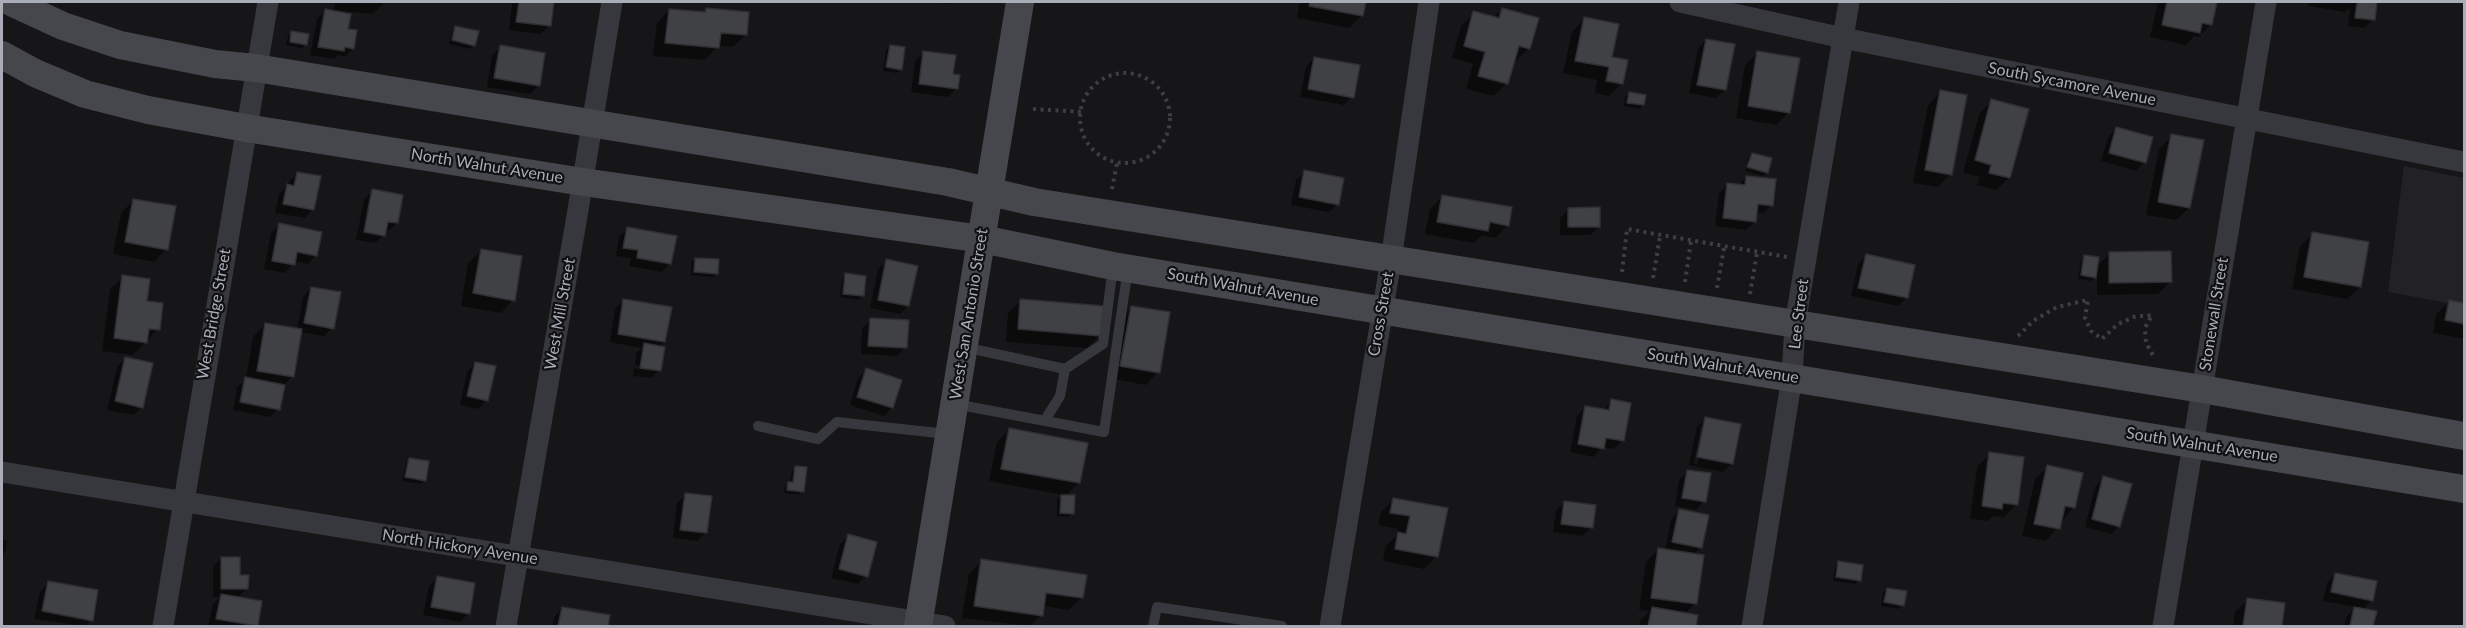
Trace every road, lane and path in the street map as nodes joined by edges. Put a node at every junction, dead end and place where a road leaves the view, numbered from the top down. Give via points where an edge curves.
1 (11, 2) edge
2 (268, 2) edge
3 (612, 2) edge
4 (1020, 2) edge
5 (1429, 2) edge
6 (1680, 2) edge
7 (1849, 2) edge
8 (2266, 2) edge
9 (1843, 38) junction
10 (2, 55) edge
11 (256, 68) junction
12 (1033, 109) dead end
13 (1081, 112) junction
14 (2246, 119) junction
15 (592, 124) junction
16 (246, 128) junction
17 (2464, 162) edge
18 (1117, 163) junction
19 (583, 182) junction
20 (1112, 189) dead end
21 (989, 190) junction
22 (1660, 236) junction
23 (982, 239) junction
24 (1691, 241) junction
25 (1724, 248) junction
26 (1757, 253) junction
27 (1391, 260) junction
28 (1806, 260) junction
29 (1120, 267) junction
30 (1622, 273) dead end
31 (1653, 279) dead end
32 (1685, 284) dead end
33 (1717, 289) dead end
34 (1750, 294) dead end
35 (1381, 310) junction
36 (1795, 324) junction
37 (2018, 336) dead end
38 (963, 347) junction
39 (2154, 358) dead end
40 (1065, 369) junction
41 (1792, 377) junction
42 (2202, 389) junction
43 (955, 404) junction
44 (1045, 420) junction
45 (758, 426) dead end
46 (950, 434) junction
47 (2464, 436) edge
48 (2192, 443) junction
49 (2, 472) edge
50 (2464, 489) edge
51 (182, 502) junction
52 (517, 556) junction
53 (927, 625) edge
54 (163, 627) edge
55 (506, 627) edge
56 (1153, 627) edge
57 (1282, 627) edge
58 (1330, 627) edge
59 (1752, 627) edge
60 (2163, 627) edge

1 - 11 main road via 63,26 120,45
2 - 11 street, West Bridge Street
3 - 15 street, West Mill Street
4 - 21 main road, West San Antonio Street
5 - 27 street, Cross Street
6 - 9 street, South Sycamore Avenue
7 - 9 street, Lee Street
8 - 14 street, Stonewall Street
9 - 14 street, South Sycamore Avenue
9 - 28 street, Lee Street
10 - 16 main road, North Walnut Avenue via 35,74 85,94
11 - 15 main road
11 - 16 street, West Bridge Street
12 - 13 path
13 - 18 path via 1083,135 1091,148 1102,158
13 - 18 path via 1089,91 1115,74 1144,77 1165,97 1170,110 1166,138 1145,159
14 - 17 street, South Sycamore Avenue
14 - 42 street, Stonewall Street
15 - 19 street, West Mill Street
15 - 21 main road
16 - 19 main road, North Walnut Avenue
16 - 51 street, West Bridge Street
18 - 20 path
19 - 23 main road, North Walnut Avenue
19 - 52 street, West Mill Street
21 - 23 main road, West San Antonio Street
21 - 27 main road via 1034,202
22 - 24 path
22 - 30 path via 1627,229
22 - 31 path
23 - 29 main road, South Walnut Avenue
23 - 38 main road, West San Antonio Street
24 - 25 path
24 - 32 path
25 - 26 path
25 - 33 path
26 - 28 path
26 - 34 path
27 - 35 street, Cross Street
27 - 36 main road
28 - 36 street, Lee Street
29 - 35 main road, South Walnut Avenue
29 - 40 lane via 1103,344
29 - 44 lane via 1104,432
35 - 41 main road, South Walnut Avenue
35 - 58 street, Cross Street
36 - 41 street, Lee Street
36 - 42 main road
37 - 39 path via 2033,321 2057,307 2088,300 2085,318 2091,331 2102,339 2118,324 2152,315 2145,328 2146,343
38 - 40 lane
38 - 43 main road, West San Antonio Street
40 - 44 lane via 1060,396
41 - 48 main road, South Walnut Avenue
41 - 59 street, Lee Street
42 - 47 main road
42 - 48 street, Stonewall Street
43 - 44 lane
43 - 46 main road, West San Antonio Street
45 - 46 lane via 818,439 837,422
46 - 53 main road, West San Antonio Street
48 - 50 main road, South Walnut Avenue
48 - 60 street, Stonewall Street
49 - 51 street, North Hickory Avenue
51 - 52 street, North Hickory Avenue
51 - 54 street, West Bridge Street
52 - 53 street, North Hickory Avenue
52 - 55 street, West Mill Street
56 - 57 lane via 1157,607

